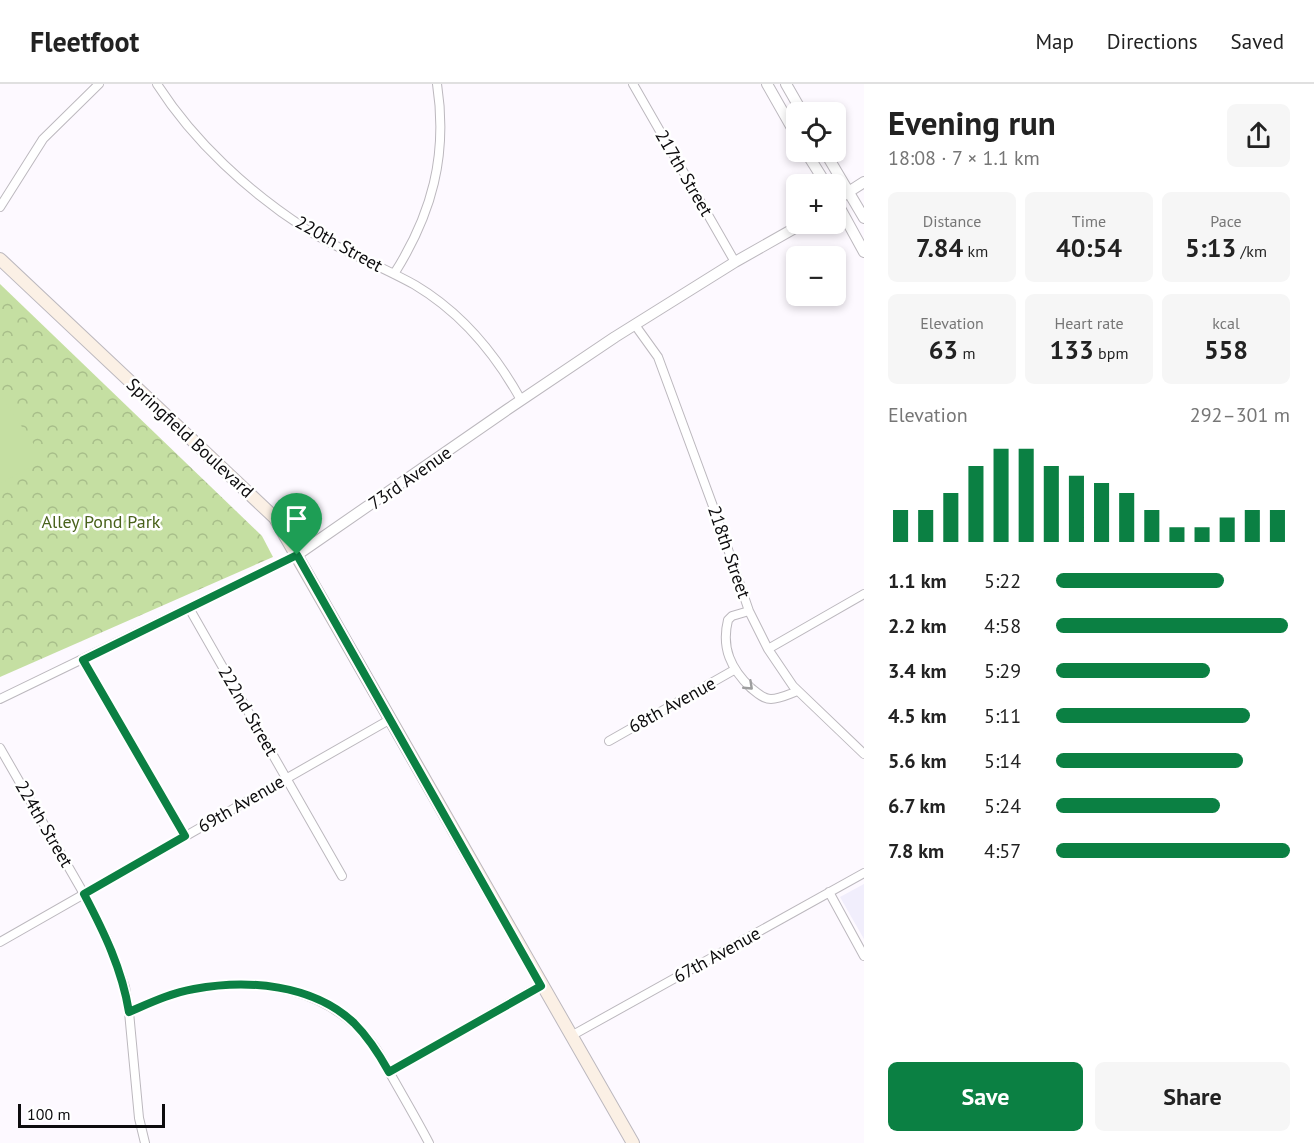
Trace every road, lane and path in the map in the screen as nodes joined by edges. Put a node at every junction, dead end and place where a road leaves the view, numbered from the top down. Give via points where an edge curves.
1 (99, 84) edge
2 (157, 84) edge
3 (437, 84) edge
4 (633, 84) edge
5 (767, 84) edge
6 (786, 84) edge
7 (796, 102) edge
8 (786, 117) edge
9 (831, 162) edge
10 (864, 182) edge
11 (849, 192) junction
12 (846, 194) edge
13 (0, 207) edge
14 (864, 218) edge
15 (846, 219) edge
16 (786, 233) edge
17 (864, 252) edge
18 (0, 259) edge
19 (735, 262) junction
20 (394, 274) junction
21 (635, 324) junction
22 (521, 400) junction
23 (297, 555) junction
24 (864, 594) edge
25 (189, 608) junction
26 (749, 610) junction
27 (768, 649) junction
28 (83, 660) junction
29 (734, 670) junction
30 (798, 691) junction
31 (0, 699) edge
32 (389, 720) junction
33 (609, 741) dead end
34 (0, 748) edge
35 (864, 754) edge
36 (286, 778) junction
37 (185, 836) junction
38 (864, 873) edge
39 (342, 876) dead end
40 (829, 892) junction
41 (84, 894) junction
42 (0, 942) edge
43 (864, 956) edge
44 (541, 986) junction
45 (129, 1012) junction
46 (571, 1036) junction
47 (389, 1072) junction
48 (144, 1143) edge
49 (429, 1143) edge
50 (633, 1143) edge

1 - 13 street via 43,139
2 - 20 street, 220th Street via 215,154 266,200 306,229
3 - 20 street via 441,141 434,185 417,235
4 - 19 street, 217th Street
5 - 8 street
6 - 7 street
9 - 11 street
10 - 11 street
11 - 12 street
11 - 14 street
15 - 17 street
16 - 19 street, 73rd Avenue
18 - 23 main road, Springfield Boulevard via 275,518
19 - 21 street, 73rd Avenue
20 - 22 street, 220th Street via 461,319 493,354
21 - 22 street, 73rd Avenue
21 - 26 street, 218th Street via 658,357
22 - 23 street, 73rd Avenue
23 - 25 street, 73rd Avenue
23 - 32 main road, Springfield Boulevard
24 - 27 street
25 - 28 street, 73rd Avenue
25 - 36 street, 222nd Street
26 - 27 street, 218th Street
26 - 29 street via 732,616 726,626
27 - 30 street, 218th Street
28 - 31 street, 73rd Avenue
28 - 37 street
29 -> 30 street via 765,698 781,698
29 - 33 street, 68th Avenue
30 - 35 street, 218th Street
32 - 36 street, 69th Avenue
32 - 44 main road, Springfield Boulevard
34 - 41 street, 224th Street
36 - 37 street, 69th Avenue
36 - 39 street, 222nd Street
37 - 41 street, 69th Avenue
38 - 40 street, 67th Avenue
40 - 43 street
40 - 46 street, 67th Avenue
41 - 42 street, 69th Avenue
41 - 45 street, 224th Street via 107,939
44 - 46 main road, Springfield Boulevard
44 - 47 street
45 - 47 street via 199,988 250,984 290,989 321,1001 353,1022 374,1045
45 - 48 street, 224th Street
46 - 50 main road, Springfield Boulevard
47 - 49 street

